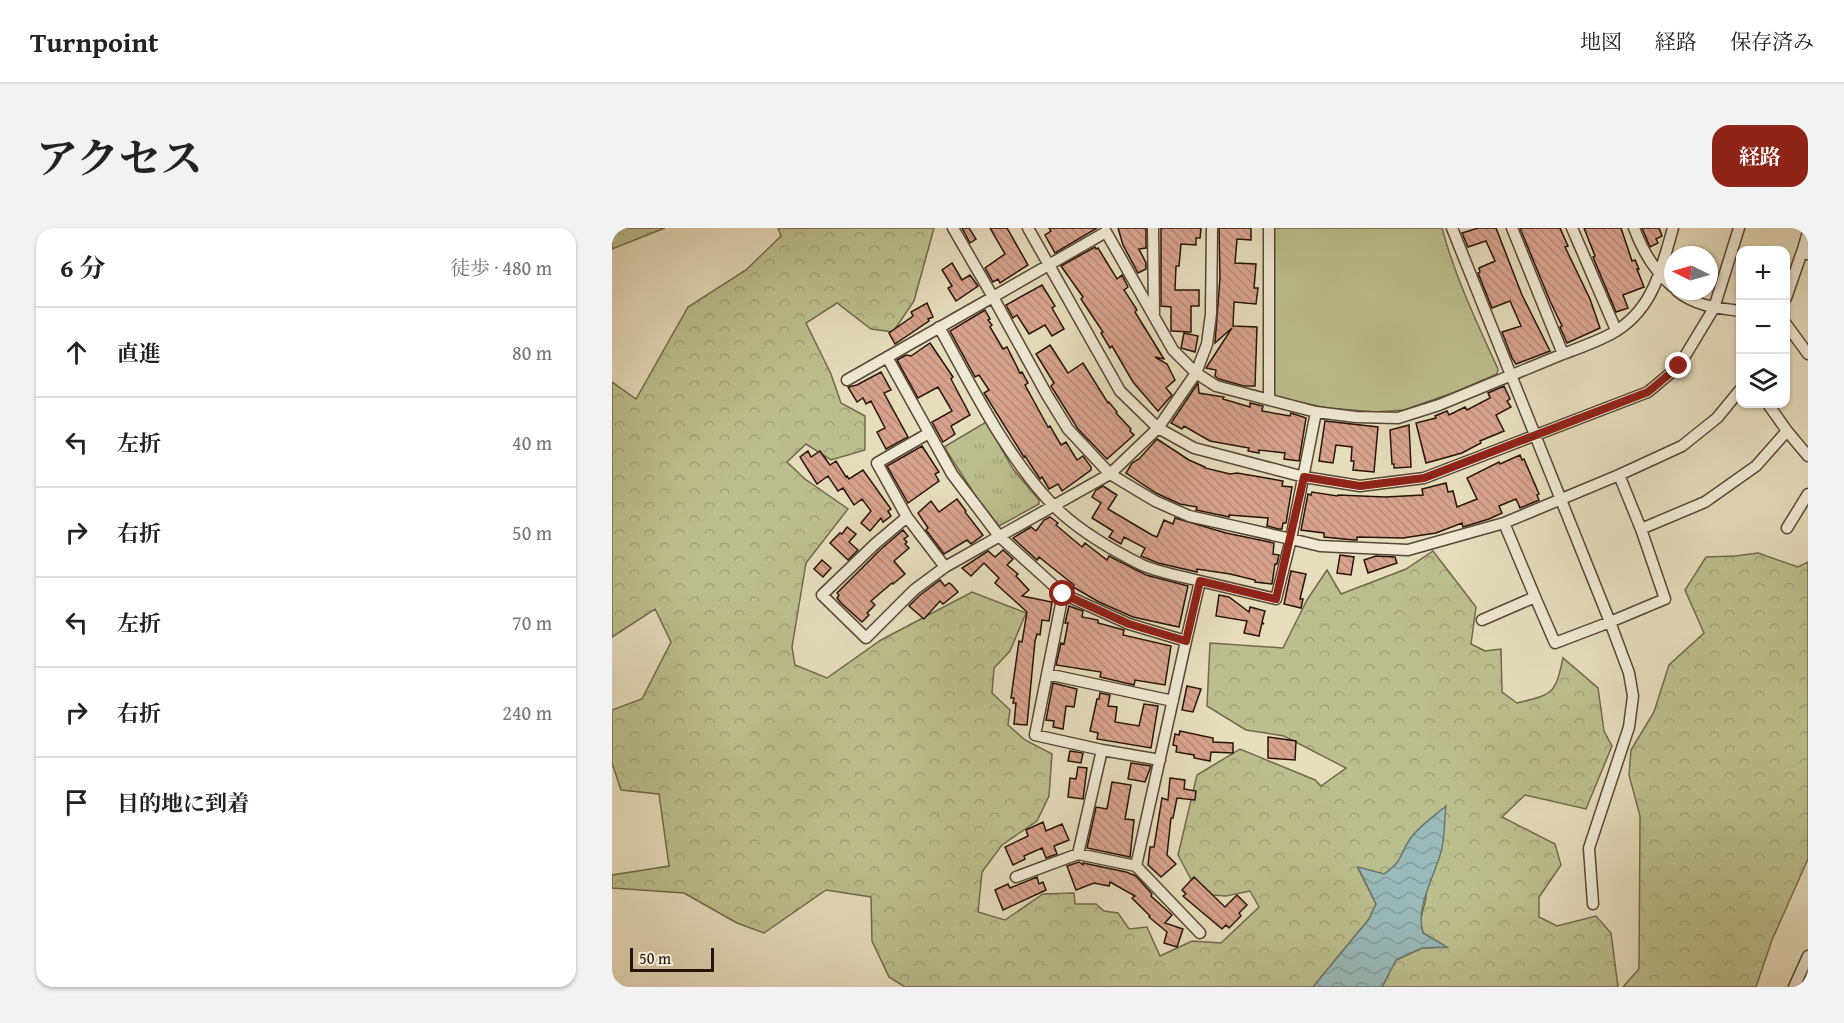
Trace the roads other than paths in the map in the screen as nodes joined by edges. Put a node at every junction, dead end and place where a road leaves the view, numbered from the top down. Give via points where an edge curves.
1 (953, 228) edge
2 (1028, 228) edge
3 (1153, 228) edge
4 (1212, 228) edge
5 (1269, 228) edge
6 (1452, 228) edge
7 (1512, 228) edge
8 (1572, 228) edge
9 (1634, 228) edge
10 (1673, 228) edge
11 (1739, 228) edge
12 (1105, 230) edge
13 (1808, 232) edge
14 (1805, 252) edge
15 (1049, 264) junction
16 (1660, 276) junction
17 (1664, 279) edge
18 (1790, 286) edge
19 (993, 297) junction
20 (1692, 300) edge
21 (1714, 308) junction
22 (1736, 311) edge
23 (1154, 317) junction
24 (939, 327) junction
25 (1616, 330) junction
26 (1790, 331) edge
27 (1563, 354) junction
28 (1808, 354) edge
29 (887, 357) junction
30 (1196, 373) junction
31 (1511, 376) junction
32 (848, 380) dead end
33 (1736, 395) edge
34 (1269, 400) junction
35 (1771, 408) edge
36 (1316, 412) junction
37 (1158, 428) junction
38 (1787, 431) junction
39 (929, 434) junction
40 (1536, 436) junction
41 (1808, 456) edge
42 (1110, 474) junction
43 (1618, 476) junction
44 (1304, 477) junction
45 (1808, 494) edge
46 (1562, 499) junction
47 (1053, 506) junction
48 (907, 517) junction
49 (1504, 523) junction
50 (1787, 528) dead end
51 (1641, 529) junction
52 (999, 536) junction
53 (1291, 539) junction
54 (945, 567) junction
55 (1200, 581) junction
56 (1063, 594) junction
57 (1535, 597) junction
58 (1482, 620) dead end
59 (1610, 622) junction
60 (1186, 641) junction
61 (1047, 674) junction
62 (1173, 701) junction
63 (1102, 750) junction
64 (1160, 760) junction
65 (1078, 854) junction
66 (1136, 866) junction
67 (1016, 877) dead end
68 (1593, 904) dead end
69 (1200, 933) dead end
70 (1808, 956) edge
71 (1794, 987) edge

1 - 19 street
2 - 15 street
3 - 23 street
4 - 30 street via 1211,314 1207,344
5 - 34 street
6 - 31 street
7 - 27 street
8 - 25 street
9 - 16 street
10 - 16 street
11 - 21 street
12 - 15 street
12 - 23 street
13 - 14 street
14 - 18 street
15 - 19 street
15 - 37 street via 1120,391
16 - 17 street
16 - 25 street via 1651,296 1633,318
19 - 24 street
19 - 42 street via 1068,429
20 - 21 street
21 - 22 street
21 - 40 street via 1679,366 1648,392
23 - 30 street via 1173,350
24 - 29 street
24 - 47 street via 1000,436
25 - 27 street
26 - 28 street
27 - 31 street
29 - 32 street
29 - 39 street
30 - 34 street via 1216,386
30 - 37 street
31 - 36 street via 1398,418
31 - 40 street
33 - 43 street via 1718,418 1682,446
34 - 36 street
35 - 38 street
36 - 44 street
37 - 42 street
37 - 44 street via 1194,448
38 - 41 street
38 - 51 street via 1756,466 1705,502
39 - 48 street via 877,463
39 - 52 street via 952,474
40 - 44 street via 1424,478 1360,486
40 - 46 street
42 - 47 street
42 - 53 street via 1190,516
43 - 46 street
43 - 51 street
44 - 53 street
45 - 50 street
46 - 49 street
46 - 59 street
47 - 52 street
47 - 55 street via 1093,538 1145,566
48 - 54 street
48 - 54 street via 822,595 866,638 914,590
49 - 53 street via 1408,550 1320,546
49 - 57 street
51 - 59 street via 1665,599
52 - 54 street
52 - 56 street
53 - 55 street via 1276,599
55 - 60 street
56 - 60 street via 1129,624
56 - 61 street
57 - 58 street
57 - 59 street via 1555,644
59 - 68 street via 1629,673 1633,696 1629,727 1589,848
60 - 62 street
61 - 62 street
61 - 63 street via 1035,735
62 - 64 street
63 - 64 street
63 - 65 street
64 - 66 street
65 - 66 street
65 - 67 street
66 - 69 street
70 - 71 street

